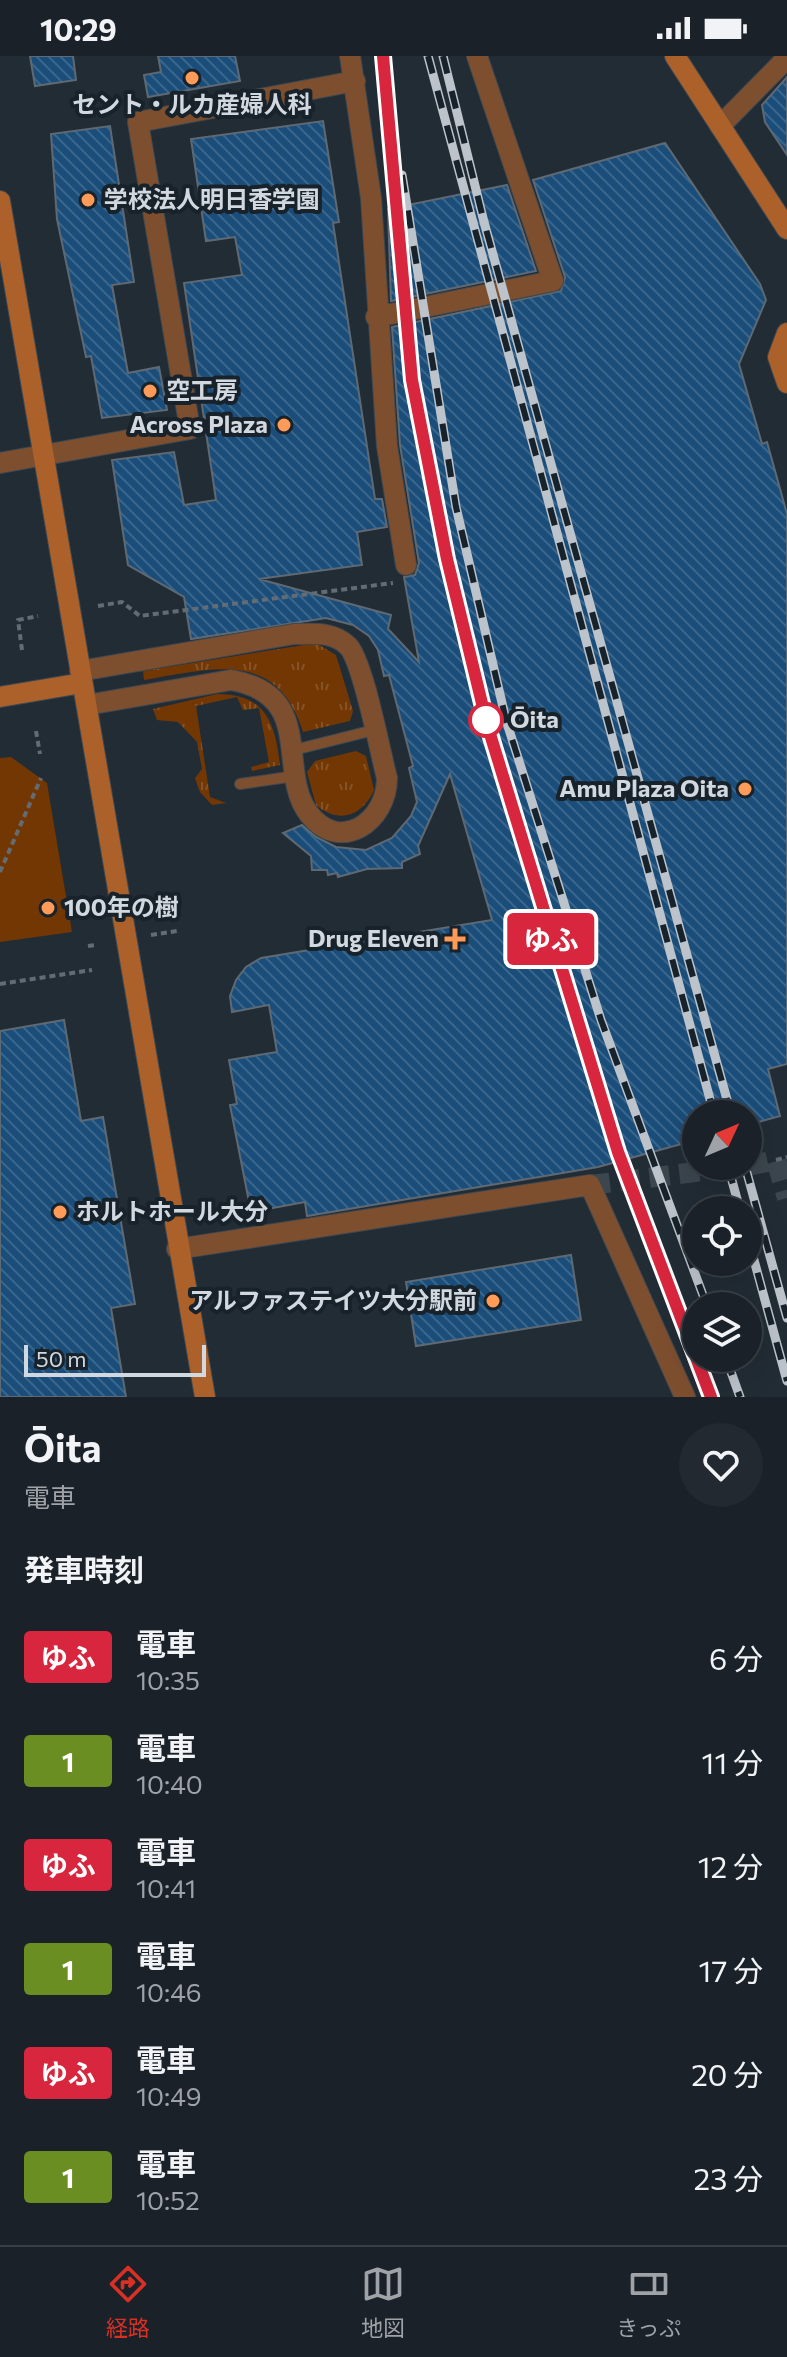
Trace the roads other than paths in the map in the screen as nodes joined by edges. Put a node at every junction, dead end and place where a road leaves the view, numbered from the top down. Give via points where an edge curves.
1 (350, 56) edge
2 (477, 56) edge
3 (675, 56) edge
4 (787, 58) edge
5 (355, 81) junction
6 (720, 126) junction
7 (0, 201) edge
8 (787, 229) edge
9 (376, 317) junction
10 (787, 333) edge
11 (787, 383) edge
12 (43, 454) junction
13 (0, 463) edge
14 (405, 573) road end
15 (81, 677) junction
16 (0, 697) edge
17 (87, 705) junction
18 (374, 730) junction
19 (294, 750) junction
20 (297, 776) junction
21 (240, 784) dead end
22 (177, 1249) junction
23 (205, 1397) edge
24 (685, 1397) edge

1 - 5 street
2 - 9 street via 553,281
3 - 6 street
4 - 6 street
5 - 9 street via 371,198
5 - 12 street via 138,122 190,429
6 - 8 street
7 - 12 street
9 - 14 street
10 - 11 street via 778,357
12 - 13 street
12 - 15 street
15 - 16 street
15 - 17 street
15 - 18 street via 294,634 323,634 348,646 355,657
17 - 19 street via 231,680 246,683 281,712
17 - 22 street
18 - 19 lane
18 - 20 street via 387,791 367,825 326,829 307,812
19 - 20 street
20 - 21 lane
22 - 23 street
22 - 24 street via 590,1185

